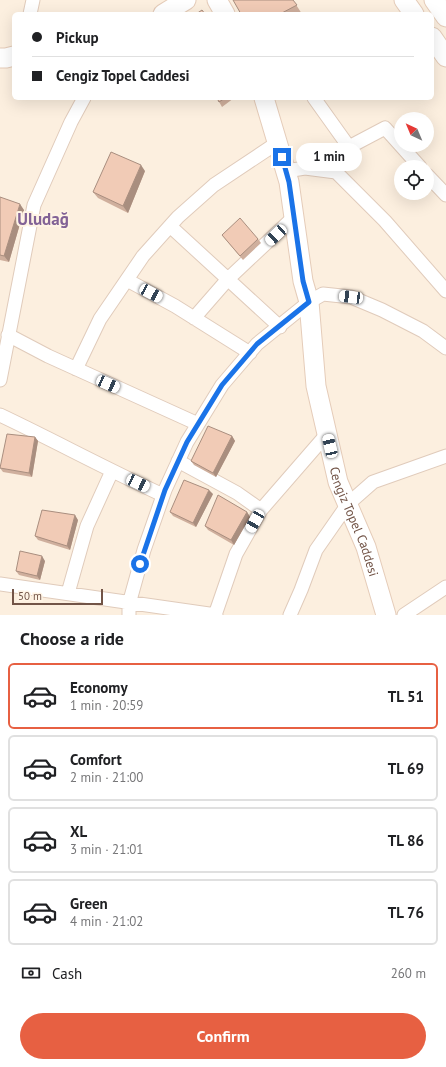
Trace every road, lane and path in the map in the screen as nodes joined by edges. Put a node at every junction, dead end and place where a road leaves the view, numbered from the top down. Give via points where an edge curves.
1 (33, 0) edge
2 (186, 0) edge
3 (217, 0) edge
4 (404, 0) edge
5 (30, 12) edge
6 (166, 12) edge
7 (224, 12) edge
8 (413, 12) edge
9 (434, 40) edge
10 (12, 56) edge
11 (446, 57) edge
12 (0, 58) edge
13 (83, 100) edge
14 (265, 100) edge
15 (315, 100) edge
16 (277, 143) junction
17 (349, 147) junction
18 (414, 160) edge
19 (286, 171) junction
20 (336, 172) junction
21 (434, 182) edge
22 (446, 195) edge
23 (20, 206) edge
24 (33, 210) junction
25 (294, 217) junction
26 (170, 226) junction
27 (228, 279) junction
28 (127, 280) junction
29 (446, 291) edge
30 (309, 302) junction
31 (194, 318) junction
32 (280, 327) junction
33 (8, 335) junction
34 (446, 348) edge
35 (250, 353) junction
36 (76, 368) junction
37 (0, 380) edge
38 (0, 415) edge
39 (198, 424) junction
40 (327, 434) junction
41 (445, 459) edge
42 (178, 461) junction
43 (112, 471) junction
44 (164, 495) junction
45 (348, 504) junction
46 (262, 510) junction
47 (0, 584) edge
48 (446, 587) edge
49 (68, 594) junction
50 (129, 609) edge
51 (215, 615) edge
52 (290, 615) edge
53 (386, 615) edge
54 (404, 615) edge

1 - 5 street
2 - 6 main road
3 - 7 main road
4 - 8 main road
9 - 11 main road
10 - 12 main road
13 - 24 street
14 - 16 main road, Cengiz Topel Caddesi
15 - 17 street
16 - 19 main road, Cengiz Topel Caddesi
16 - 26 street via 214,185
17 - 18 street via 385,128
17 - 20 street
19 - 20 street via 305,168
19 - 25 main road, Cengiz Topel Caddesi
20 - 29 street via 385,222
21 - 22 street
23 - 24 street
24 - 33 street
25 - 27 street
25 - 30 main road, Cengiz Topel Caddesi via 303,281
26 - 27 street
26 - 28 street via 143,256
27 - 31 street
27 - 32 street
28 - 31 street
28 - 36 street via 100,318
30 - 32 street
30 - 34 street via 323,294 351,297 423,331
30 - 40 main road, Cengiz Topel Caddesi via 316,386
31 - 35 street
32 - 35 street via 257,344
33 - 36 street
33 - 37 street
35 - 39 street via 222,385
36 - 39 street
38 - 43 street
39 - 42 street
40 - 45 main road, Cengiz Topel Caddesi via 338,482
40 - 46 street
41 - 45 street via 372,482
42 - 44 street
42 - 46 street via 237,493
43 - 44 street
43 - 49 street via 87,526
44 - 50 street via 144,550
45 - 52 street via 316,550
45 - 53 main road, Cengiz Topel Caddesi via 366,547
46 - 51 street via 236,554
47 - 49 street
48 - 54 street
49 - 50 street
50 - 51 street

